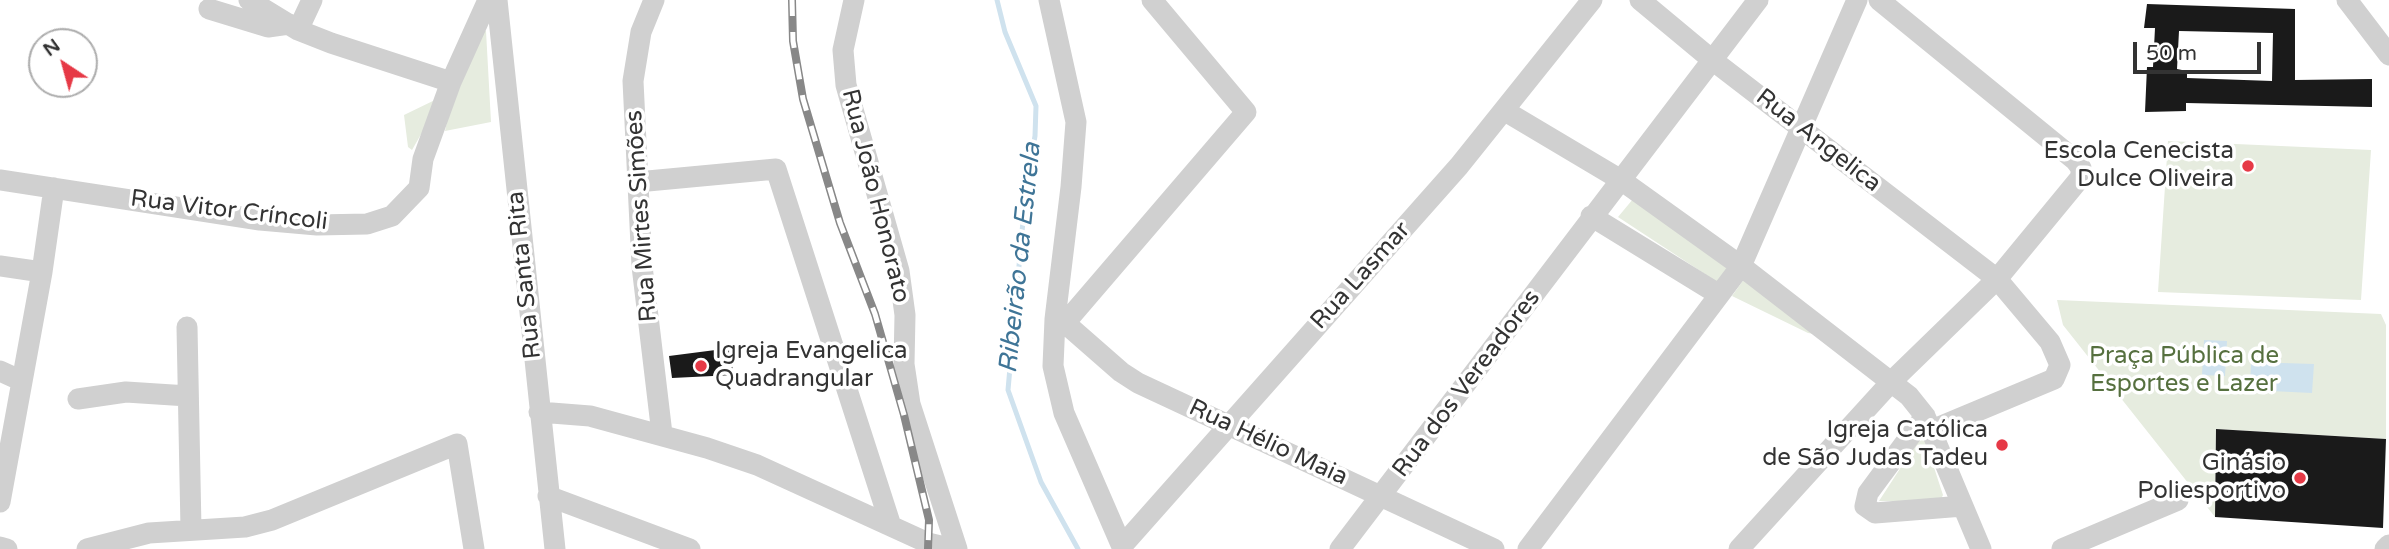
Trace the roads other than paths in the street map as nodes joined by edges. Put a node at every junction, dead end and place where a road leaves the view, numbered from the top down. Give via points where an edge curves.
1 (249, 0) edge
2 (312, 0) edge
3 (488, 0) edge
4 (497, 0) edge
5 (654, 0) edge
6 (854, 0) edge
7 (1049, 0) edge
8 (1152, 0) edge
9 (1592, 0) edge
10 (1640, 0) edge
11 (1759, 0) edge
12 (1857, 0) edge
13 (1879, 0) edge
14 (2347, 0) edge
15 (209, 9) dead end
16 (294, 27) junction
17 (2389, 55) edge
18 (1711, 59) junction
19 (450, 82) junction
20 (1505, 111) junction
21 (1803, 128) junction
22 (0, 180) edge
23 (1621, 180) junction
24 (637, 182) junction
25 (54, 188) junction
26 (1591, 216) junction
27 (0, 266) edge
28 (1741, 266) junction
29 (42, 272) junction
30 (1997, 279) junction
31 (1718, 294) junction
32 (1060, 321) junction
33 (187, 327) dead end
34 (0, 372) edge
35 (22, 381) junction
36 (1892, 382) junction
37 (188, 396) junction
38 (78, 399) dead end
39 (539, 412) junction
40 (1929, 423) junction
41 (1227, 425) junction
42 (662, 434) junction
43 (4, 459) edge
44 (548, 496) junction
45 (1382, 497) junction
46 (2178, 500) dead end
47 (0, 502) edge
48 (1963, 506) junction
49 (891, 526) junction
50 (191, 529) junction
51 (150, 541) edge
52 (2389, 545) edge
53 (0, 547) edge
54 (1123, 547) edge
55 (7, 549) edge
56 (87, 549) edge
57 (474, 549) edge
58 (555, 549) edge
59 (690, 549) edge
60 (955, 549) edge
61 (1340, 549) edge
62 (1494, 549) edge
63 (1528, 549) edge
64 (1739, 549) edge
65 (1981, 549) edge
66 (2062, 549) edge
67 (2385, 549) edge

1 - 16 street
2 - 16 street
3 - 19 street, Rua Vitor Críncoli
4 - 39 street, Rua Santa Rita
5 - 24 street, Rua Mirtes Simões via 635,57
6 - 60 street, Rua João Honorato via 843,50 846,85 899,271 910,404
7 - 32 street via 1076,122
8 - 32 street via 1246,112
9 - 20 street, Rua Lasmar
10 - 18 street, Rua Angelica
11 - 18 street, Rua dos Vereadores
12 - 21 street
13 - 30 street via 2078,164 2081,177
14 - 17 street
15 - 16 street via 268,27
16 - 19 street via 331,44
18 - 21 street, Rua Angelica
18 - 23 street, Rua dos Vereadores
19 - 25 street, Rua Vitor Críncoli via 419,188 391,216 367,224 260,220
20 - 23 street
20 - 41 street, Rua Lasmar
21 - 28 street
21 - 30 street, Rua Angelica
22 - 25 street, Rua Vitor Críncoli
23 - 26 street, Rua dos Vereadores
23 - 28 street
24 - 42 street, Rua Mirtes Simões
24 - 49 street via 776,169
25 - 29 street
26 - 31 street
26 - 45 street, Rua dos Vereadores
27 - 29 street
28 - 31 street
28 - 36 street
29 - 35 street
30 - 36 street
30 - 40 street, Rua Angelica via 2050,342 2059,358 2059,373 2045,385
31 - 63 street
32 - 41 street, Rua Hélio Maia via 1138,383
32 - 54 street via 1053,366 1057,391
33 - 37 street
34 - 35 street
35 - 43 street
36 - 40 street via 1920,407
36 - 64 street
37 - 38 street via 126,392
37 - 50 street
39 - 42 street via 590,416
39 - 44 street, Rua Santa Rita
40 - 48 street
40 - 48 street via 1868,493 1866,506 1875,513
41 - 45 street, Rua Hélio Maia
41 - 54 street, Rua Lasmar
42 - 49 street via 757,465
43 - 47 street
44 - 58 street, Rua Santa Rita
44 - 59 street
45 - 61 street, Rua dos Vereadores
45 - 62 street, Rua Hélio Maia
46 - 66 street
48 - 65 street
49 - 60 street
50 - 51 street
50 - 57 street via 245,527 272,520 457,444
51 - 56 street
52 - 67 street
53 - 55 street

